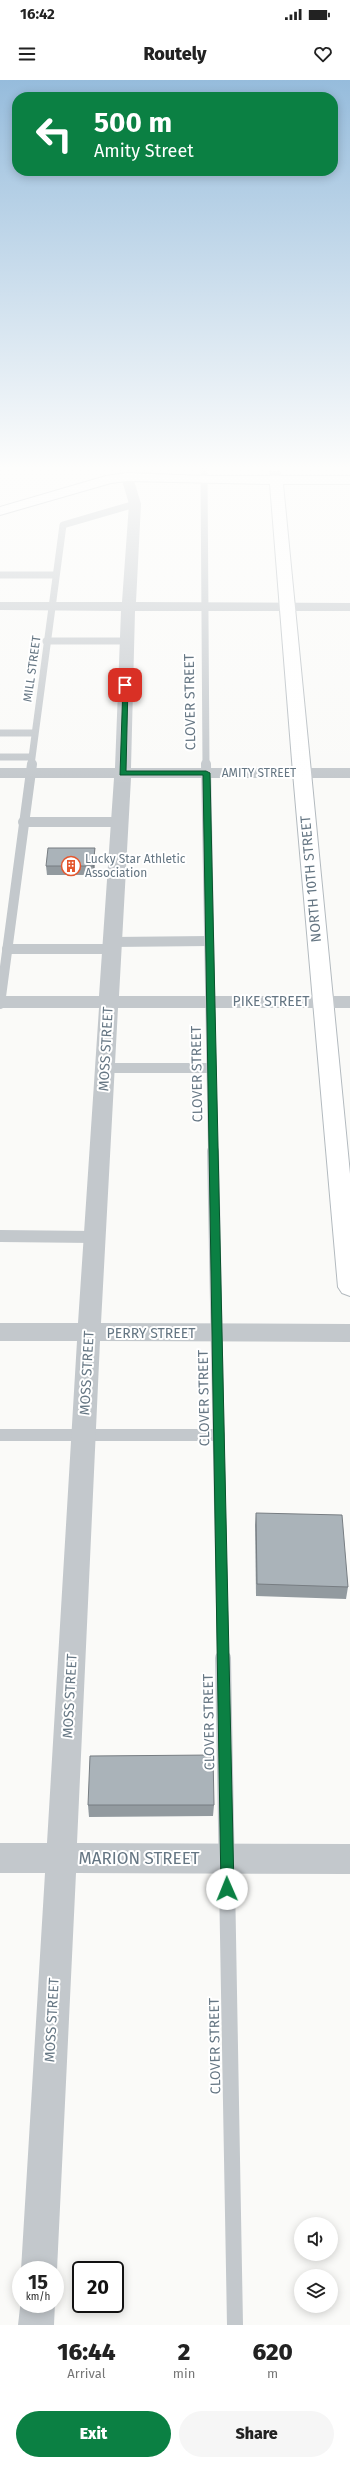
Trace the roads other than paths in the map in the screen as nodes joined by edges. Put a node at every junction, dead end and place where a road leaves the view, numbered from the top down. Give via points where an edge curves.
1 (56, 575) edge
2 (130, 576) edge
3 (204, 576) edge
4 (284, 576) edge
5 (0, 606) edge
6 (51, 607) junction
7 (128, 607) junction
8 (204, 607) junction
9 (287, 607) junction
10 (350, 607) edge
11 (46, 641) junction
12 (126, 641) junction
13 (34, 733) junction
14 (0, 734) edge
15 (31, 757) junction
16 (0, 758) edge
17 (0, 773) edge
18 (29, 773) junction
19 (123, 773) junction
20 (206, 773) junction
21 (301, 773) junction
22 (350, 774) edge
23 (23, 822) junction
24 (120, 822) junction
25 (209, 941) junction
26 (113, 946) junction
27 (7, 950) junction
28 (109, 1001) junction
29 (210, 1001) junction
30 (0, 1002) edge
31 (322, 1002) junction
32 (350, 1002) edge
33 (105, 1068) junction
34 (212, 1068) junction
35 (0, 1236) edge
36 (94, 1237) junction
37 (350, 1287) edge
38 (0, 1332) edge
39 (89, 1332) junction
40 (350, 1332) edge
41 (218, 1333) junction
42 (0, 1435) edge
43 (84, 1435) junction
44 (220, 1435) junction
45 (0, 1858) edge
46 (61, 1858) junction
47 (227, 1858) junction
48 (350, 1859) edge
49 (39, 2261) edge
50 (37, 2313) edge
51 (36, 2325) edge
52 (235, 2325) edge

1 - 6 lane, MILL STREET
2 - 7 street, MOSS STREET
3 - 8 lane, CLOVER STREET
4 - 9 street, NORTH 10TH STREET
5 - 6 street
6 - 7 street
6 - 11 lane, MILL STREET
7 - 8 street
7 - 12 street, MOSS STREET
8 - 9 street
8 - 20 lane, CLOVER STREET
9 - 10 street
9 - 21 street, NORTH 10TH STREET
11 - 12 lane
11 - 13 lane, MILL STREET
12 - 19 street, MOSS STREET
13 - 14 lane
13 - 15 lane, MILL STREET
15 - 16 lane
15 - 18 lane, MILL STREET
17 - 18 street, AMITY STREET
18 - 19 street, AMITY STREET
18 - 23 lane, MILL STREET
19 - 20 street, AMITY STREET
19 - 24 street, MOSS STREET
20 - 21 street, AMITY STREET
20 - 25 lane, CLOVER STREET
21 - 22 street, AMITY STREET
21 - 31 street, NORTH 10TH STREET
23 - 24 lane
23 - 27 lane, MILL STREET
24 - 26 street, MOSS STREET
25 - 26 lane
25 - 29 lane, CLOVER STREET
26 - 27 lane
26 - 28 street, MOSS STREET
27 - 30 lane, MILL STREET
28 - 29 street, PIKE STREET
28 - 30 street, PIKE STREET
28 - 33 street, MOSS STREET
29 - 31 street, PIKE STREET
29 - 34 lane, CLOVER STREET
31 - 32 street, PIKE STREET
31 - 37 street, NORTH 10TH STREET
33 - 34 lane
33 - 36 street, MOSS STREET
34 - 41 lane, CLOVER STREET
35 - 36 lane
36 - 39 street, MOSS STREET
38 - 39 street, PERRY STREET
39 - 41 street, PERRY STREET
39 - 43 street, MOSS STREET
40 - 41 street, PERRY STREET
41 - 44 lane, CLOVER STREET
42 - 43 lane
43 - 44 lane
43 - 46 street, MOSS STREET
44 - 47 lane, CLOVER STREET
45 - 46 street, MARION STREET
46 - 47 street, MARION STREET
46 - 49 street, MOSS STREET
47 - 48 street, MARION STREET
47 - 52 lane, CLOVER STREET
50 - 51 street

